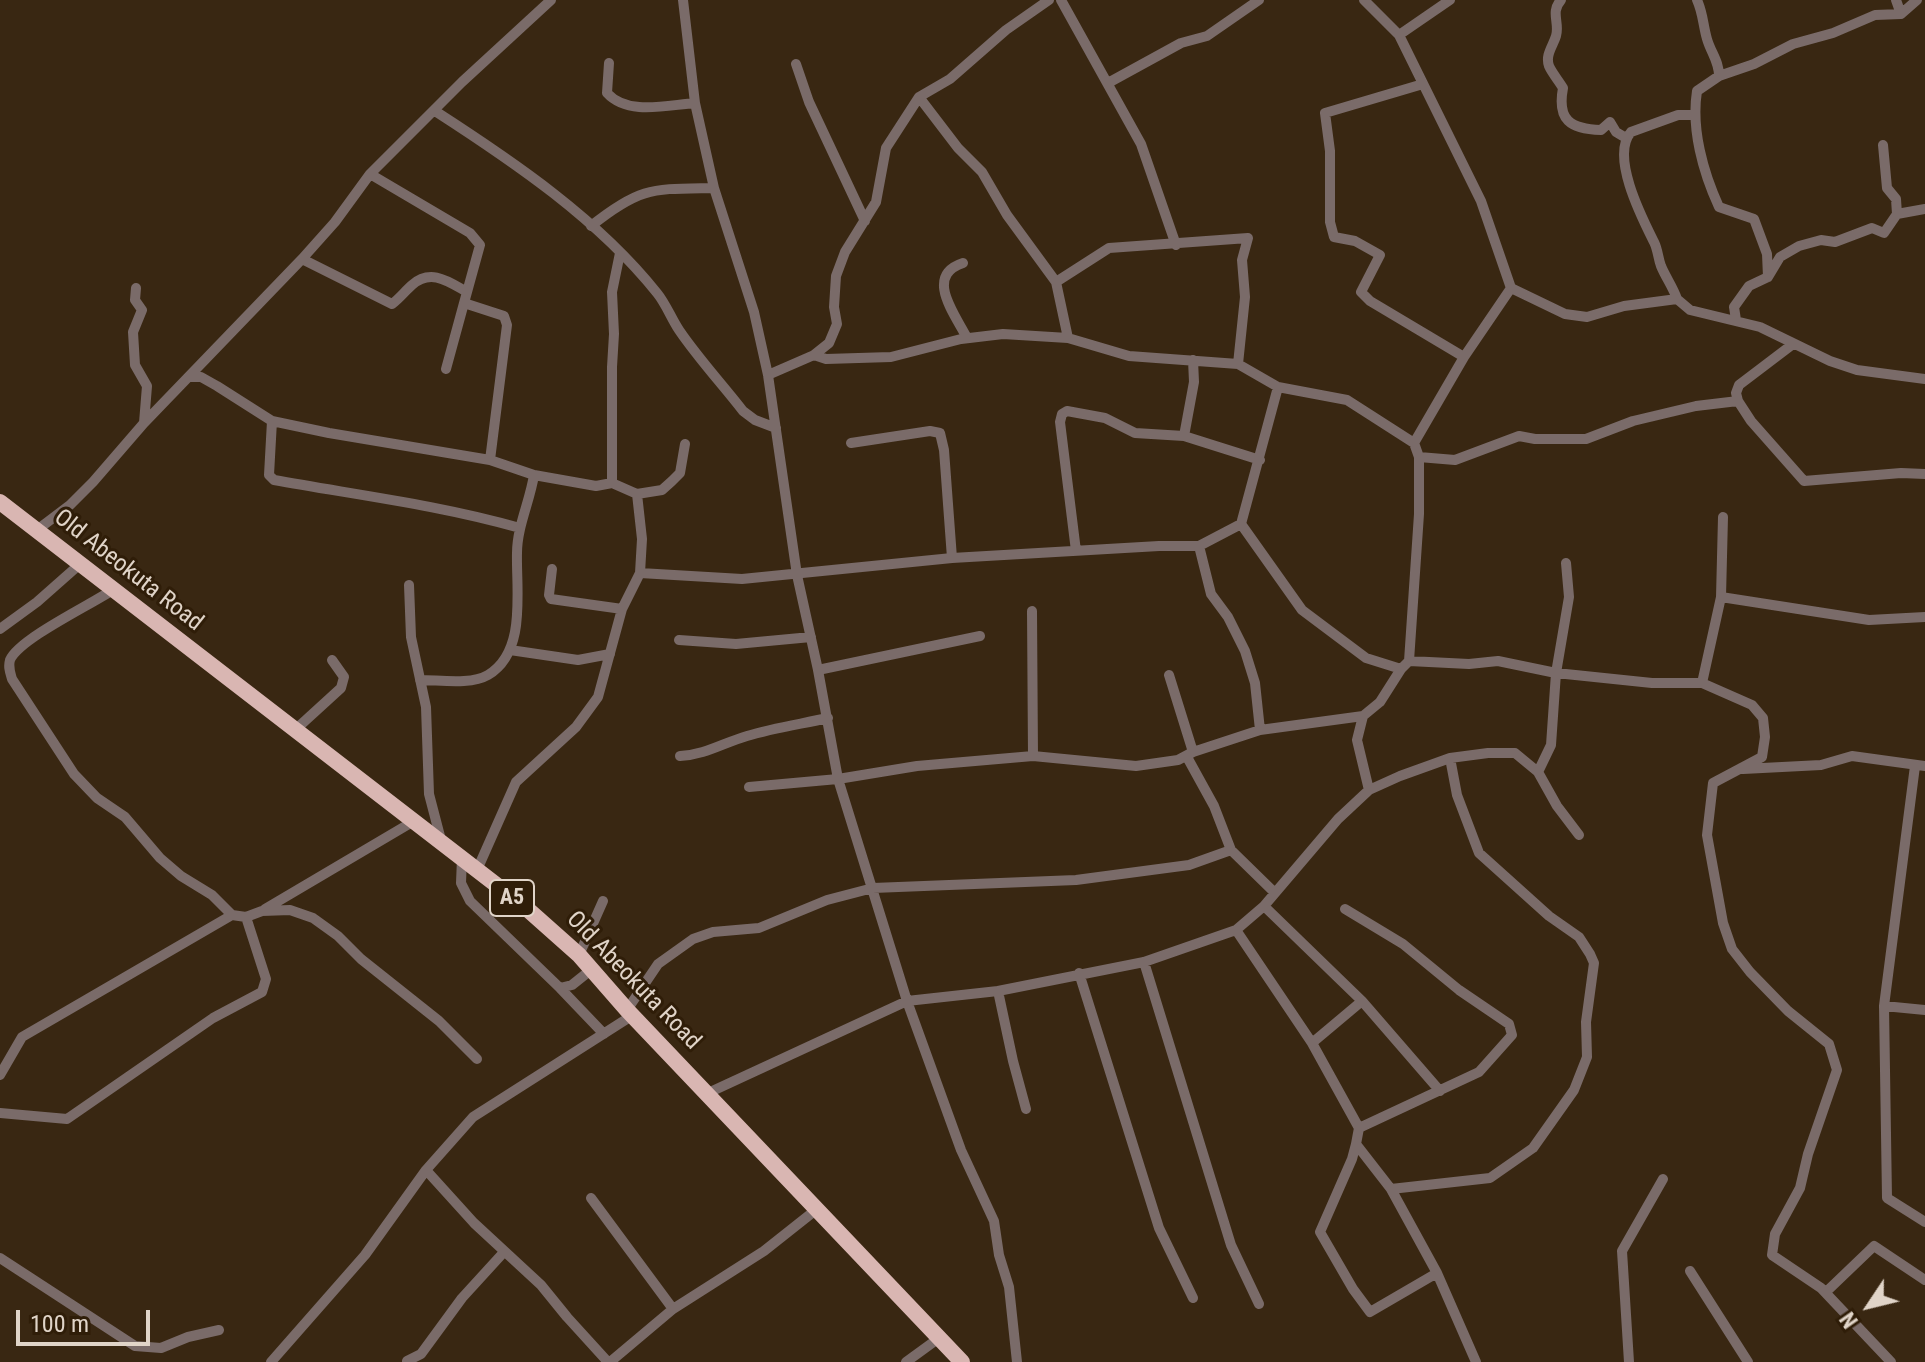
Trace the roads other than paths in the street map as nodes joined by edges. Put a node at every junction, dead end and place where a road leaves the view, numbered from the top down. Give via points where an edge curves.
1 (551, 0) edge
2 (683, 0) edge
3 (1049, 0) edge
4 (1061, 0) edge
5 (1259, 0) edge
6 (1364, 0) edge
7 (1450, 0) edge
8 (1561, 0) edge
9 (1697, 0) edge
10 (1896, 0) edge
11 (1917, 0) edge
12 (1901, 14) junction
13 (1399, 35) junction
14 (609, 63) dead end
15 (796, 64) dead end
16 (1719, 76) junction
17 (1108, 83) junction
18 (1423, 84) junction
19 (919, 97) junction
20 (695, 103) junction
21 (435, 111) junction
22 (1693, 115) junction
23 (1626, 138) junction
24 (1883, 145) dead end
25 (370, 174) junction
26 (714, 188) junction
27 (1925, 209) edge
28 (1897, 214) junction
29 (865, 221) junction
30 (591, 226) junction
31 (1176, 245) junction
32 (620, 253) junction
33 (302, 259) junction
34 (963, 263) dead end
35 (1768, 277) junction
36 (1056, 282) junction
37 (136, 288) dead end
38 (1511, 288) junction
39 (465, 297) junction
40 (1677, 299) junction
41 (1736, 320) junction
42 (967, 338) junction
43 (1068, 338) junction
44 (1793, 344) junction
45 (814, 355) junction
46 (1464, 357) junction
47 (1193, 360) junction
48 (1238, 364) junction
49 (446, 369) dead end
50 (768, 375) junction
51 (190, 377) junction
52 (1925, 379) edge
53 (1278, 387) junction
54 (1738, 401) junction
55 (272, 421) junction
56 (144, 423) junction
57 (776, 428) junction
58 (1184, 436) junction
59 (851, 443) dead end
60 (1414, 443) junction
61 (685, 444) dead end
62 (1419, 457) junction
63 (490, 460) junction
64 (1260, 460) junction
65 (1925, 474) edge
66 (534, 475) junction
67 (612, 483) junction
68 (637, 494) junction
69 (0, 502) edge
70 (1723, 517) dead end
71 (1241, 524) junction
72 (520, 528) junction
73 (37, 530) junction
74 (1199, 546) junction
75 (1076, 551) junction
76 (952, 558) junction
77 (1566, 563) dead end
78 (80, 564) junction
79 (552, 569) dead end
80 (640, 573) junction
81 (797, 575) junction
82 (409, 585) dead end
83 (111, 591) junction
84 (1721, 597) junction
85 (622, 609) junction
86 (1032, 611) dead end
87 (1925, 617) edge
88 (0, 629) edge
89 (980, 636) dead end
90 (811, 637) junction
91 (679, 640) dead end
92 (510, 650) junction
93 (610, 654) junction
94 (332, 660) dead end
95 (1405, 665) junction
96 (818, 670) junction
97 (1556, 673) junction
98 (1169, 675) dead end
99 (420, 680) junction
100 (1702, 683) junction
101 (1363, 716) junction
102 (828, 718) junction
103 (295, 730) junction
104 (1260, 730) junction
105 (1190, 754) junction
106 (680, 756) dead end
107 (1033, 756) junction
108 (1450, 758) junction
109 (1920, 766) edge
110 (1737, 769) junction
111 (1538, 772) junction
112 (838, 779) junction
113 (749, 787) dead end
114 (1369, 790) junction
115 (414, 821) junction
116 (1579, 835) dead end
117 (441, 840) junction
118 (1231, 850) junction
119 (462, 858) junction
120 (477, 870) junction
121 (873, 888) junction
122 (1275, 893) junction
123 (603, 901) dead end
124 (1264, 906) junction
125 (1345, 909) dead end
126 (262, 911) junction
127 (232, 915) junction
128 (246, 917) junction
129 (1236, 930) junction
130 (579, 955) junction
131 (1144, 962) junction
132 (592, 969) junction
133 (1079, 973) junction
134 (560, 988) junction
135 (998, 991) junction
136 (907, 1001) junction
137 (1362, 1001) junction
138 (1884, 1006) junction
139 (1925, 1010) edge
140 (630, 1013) junction
141 (604, 1034) junction
142 (1312, 1043) junction
143 (477, 1059) dead end
144 (0, 1075) edge
145 (1440, 1091) junction
146 (708, 1093) junction
147 (1026, 1109) dead end
148 (0, 1113) edge
149 (1359, 1128) junction
150 (1356, 1144) junction
151 (426, 1170) junction
152 (1663, 1179) dead end
153 (1391, 1189) junction
154 (591, 1198) dead end
155 (817, 1209) junction
156 (1925, 1222) edge
157 (504, 1252) junction
158 (0, 1258) edge
159 (1690, 1271) dead end
160 (1437, 1273) junction
161 (1925, 1280) edge
162 (1826, 1292) junction
163 (1193, 1298) dead end
164 (1259, 1304) dead end
165 (673, 1309) junction
166 (219, 1330) dead end
167 (939, 1338) junction
168 (603, 1360) edge
169 (407, 1361) edge
170 (271, 1362) edge
171 (906, 1362) edge
172 (962, 1362) edge
173 (1017, 1362) edge
174 (1476, 1362) edge
175 (1629, 1362) edge
176 (1748, 1362) edge
177 (1891, 1362) edge

1 - 21 street
2 - 20 street
3 - 19 street via 950,79
4 - 17 street
5 - 17 street via 1207,36 1181,43
6 - 13 street
7 - 13 street
8 - 23 street via 1554,20 1558,32 1548,54 1563,88 1564,117 1582,130 1601,130 1610,122
9 - 16 street
10 - 12 street
11 - 12 street
12 - 16 street via 1875,15
13 - 18 street
14 - 20 street via 607,93 615,101 633,107
15 - 29 street
16 - 22 street via 1697,91
17 - 31 street via 1141,144
18 - 38 street via 1481,201
18 - 46 street via 1325,113 1330,222 1334,237 1371,247 1380,255 1361,292
19 - 29 street via 886,148 876,202
19 - 36 street via 982,172
20 - 26 street
21 - 25 street
21 - 30 street via 495,150
22 - 23 street via 1643,126
22 - 35 street via 1708,183 1719,207 1754,219 1767,254
23 - 40 street via 1624,156 1635,202
24 - 28 street via 1887,188 1896,199
25 - 33 street
25 - 39 street via 477,238 480,245
26 - 30 street via 637,194
26 - 50 street via 754,312
27 - 28 street
28 - 35 street via 1884,233 1872,228 1835,242 1799,246 1780,257
29 - 45 street via 836,276 837,324 829,343
30 - 32 street
31 - 36 street via 1109,248
31 - 48 street via 1248,238 1242,260 1245,297
32 - 57 street via 657,293 743,411
32 - 67 street via 612,292
33 - 39 street via 392,304 415,282 439,276
33 - 51 street
34 - 42 street via 951,267 943,280 944,294
35 - 41 street via 1749,286 1734,307
36 - 43 street
37 - 56 street via 135,300 142,310 133,332 135,365 147,386
38 - 40 street via 1565,314 1587,317
38 - 46 street
39 - 49 street
39 - 63 street via 504,316 507,325
40 - 41 street via 1690,310
41 - 44 street
42 - 43 street
42 - 45 street via 891,357
43 - 47 street via 1129,356
44 - 52 street via 1857,370
44 - 54 street via 1739,385
45 - 50 street
46 - 60 street
47 - 48 street
47 - 58 street
48 - 53 street
50 - 57 street
51 - 55 street via 201,377
51 - 56 street
53 - 60 street via 1347,400
53 - 64 street
54 - 62 street via 1633,421 1586,439 1519,436 1455,460
54 - 65 street via 1804,481
55 - 63 street
55 - 72 street via 269,475 274,480 427,505
56 - 73 street via 70,505
57 - 81 street
58 - 64 street
58 - 75 street via 1135,433 1105,418 1062,414
59 - 76 street via 940,433
60 - 62 street
61 - 68 street via 680,473 662,490
62 - 95 street
63 - 66 street
64 - 71 street
66 - 67 street via 596,486
66 - 72 street
67 - 68 street
68 - 80 street
69 - 73 highway, Old Abeokuta Road / A5
70 - 84 street
71 - 74 street
71 - 95 street via 1302,610 1366,658
72 - 92 street
73 - 78 highway, Old Abeokuta Road / A5
74 - 75 street
74 - 104 street via 1211,594 1245,651
75 - 76 street
76 - 81 street
77 - 97 street via 1569,597
78 - 83 highway, Old Abeokuta Road / A5
78 - 88 street
79 - 85 street via 551,599
80 - 81 street via 742,579
80 - 85 street
81 - 90 street
82 - 99 street
83 - 103 highway, Old Abeokuta Road / A5
83 - 127 street via 24,644 11,657 12,679 74,774 125,817 160,858
84 - 87 street via 1869,620
84 - 100 street
85 - 93 street
86 - 107 street
89 - 96 street
90 - 91 street via 736,644
90 - 96 street
92 - 93 street via 578,660
92 - 99 street via 487,676
93 - 120 street via 591,707 516,782
94 - 103 street via 344,677 341,688
95 - 97 street via 1498,661
95 - 101 street via 1380,702
96 - 102 street
97 - 100 street
97 - 111 street via 1551,745
98 - 105 street
99 - 117 street via 429,794
100 - 110 street via 1752,705 1763,718 1762,757
101 - 104 street
101 - 114 street via 1357,740
102 - 106 street
102 - 112 street
103 - 115 highway, Old Abeokuta Road / A5
104 - 105 street
105 - 107 street via 1136,766
105 - 118 street
107 - 112 street
108 - 111 street via 1515,753
108 - 114 street
108 - 153 street via 1457,795 1479,853 1579,937 1590,954 1594,963 1587,1057 1574,1090 1533,1148 1490,1178
109 - 110 street via 1852,756 1821,765
109 - 138 street
110 - 162 street via 1713,783 1707,835 1723,923 1732,949 1750,972 1829,1044 1837,1070 1800,1188 1775,1234 1772,1255
111 - 116 street
112 - 113 street
112 - 121 street
114 - 122 street
115 - 117 highway, Old Abeokuta Road / A5
115 - 126 street
117 - 119 highway, Old Abeokuta Road / A5
118 - 121 street via 1189,865 1076,880
118 - 122 street
119 - 120 highway, Old Abeokuta Road / A5
119 - 134 street via 461,883 470,901
120 - 130 highway, Old Abeokuta Road / A5
121 - 136 street
121 - 140 street via 759,928 693,939 658,964
122 - 124 street
123 - 130 street
124 - 129 street
124 - 137 street
125 - 145 street via 1403,944 1509,1024 1512,1035 1479,1072
126 - 128 street
126 - 143 street via 290,910 313,918 439,1021
127 - 128 street
127 - 144 street via 22,1037
128 - 148 street via 266,979 262,992 213,1018 67,1119
129 - 131 street
129 - 142 street
130 - 132 highway, Old Abeokuta Road / A5
131 - 133 street
131 - 164 street via 1231,1245
132 - 134 street
132 - 140 highway, Old Abeokuta Road / A5
133 - 135 street
133 - 163 street via 1159,1228
134 - 141 street
135 - 136 street
135 - 147 street
136 - 146 street
136 - 173 street via 961,1150 994,1221 1009,1287
137 - 142 street
137 - 145 street
138 - 139 street
138 - 156 street via 1887,1198
140 - 141 street
140 - 146 highway, Old Abeokuta Road / A5
141 - 151 street via 473,1117
142 - 149 street
145 - 149 street
146 - 155 highway, Old Abeokuta Road / A5
149 - 150 street
150 - 153 street
150 - 160 street via 1320,1232 1353,1289 1370,1312
151 - 157 street
151 - 170 street via 365,1255
152 - 175 street via 1622,1251
153 - 160 street
154 - 165 street
155 - 165 street via 764,1251
155 - 167 highway, Old Abeokuta Road / A5
157 - 168 street via 541,1285
157 - 169 street via 421,1354
158 - 166 street via 135,1346 161,1348
159 - 176 street
160 - 174 street
161 - 162 street via 1874,1246
162 - 177 street
165 - 168 street
167 - 171 street
167 - 172 highway, Old Abeokuta Road / A5

